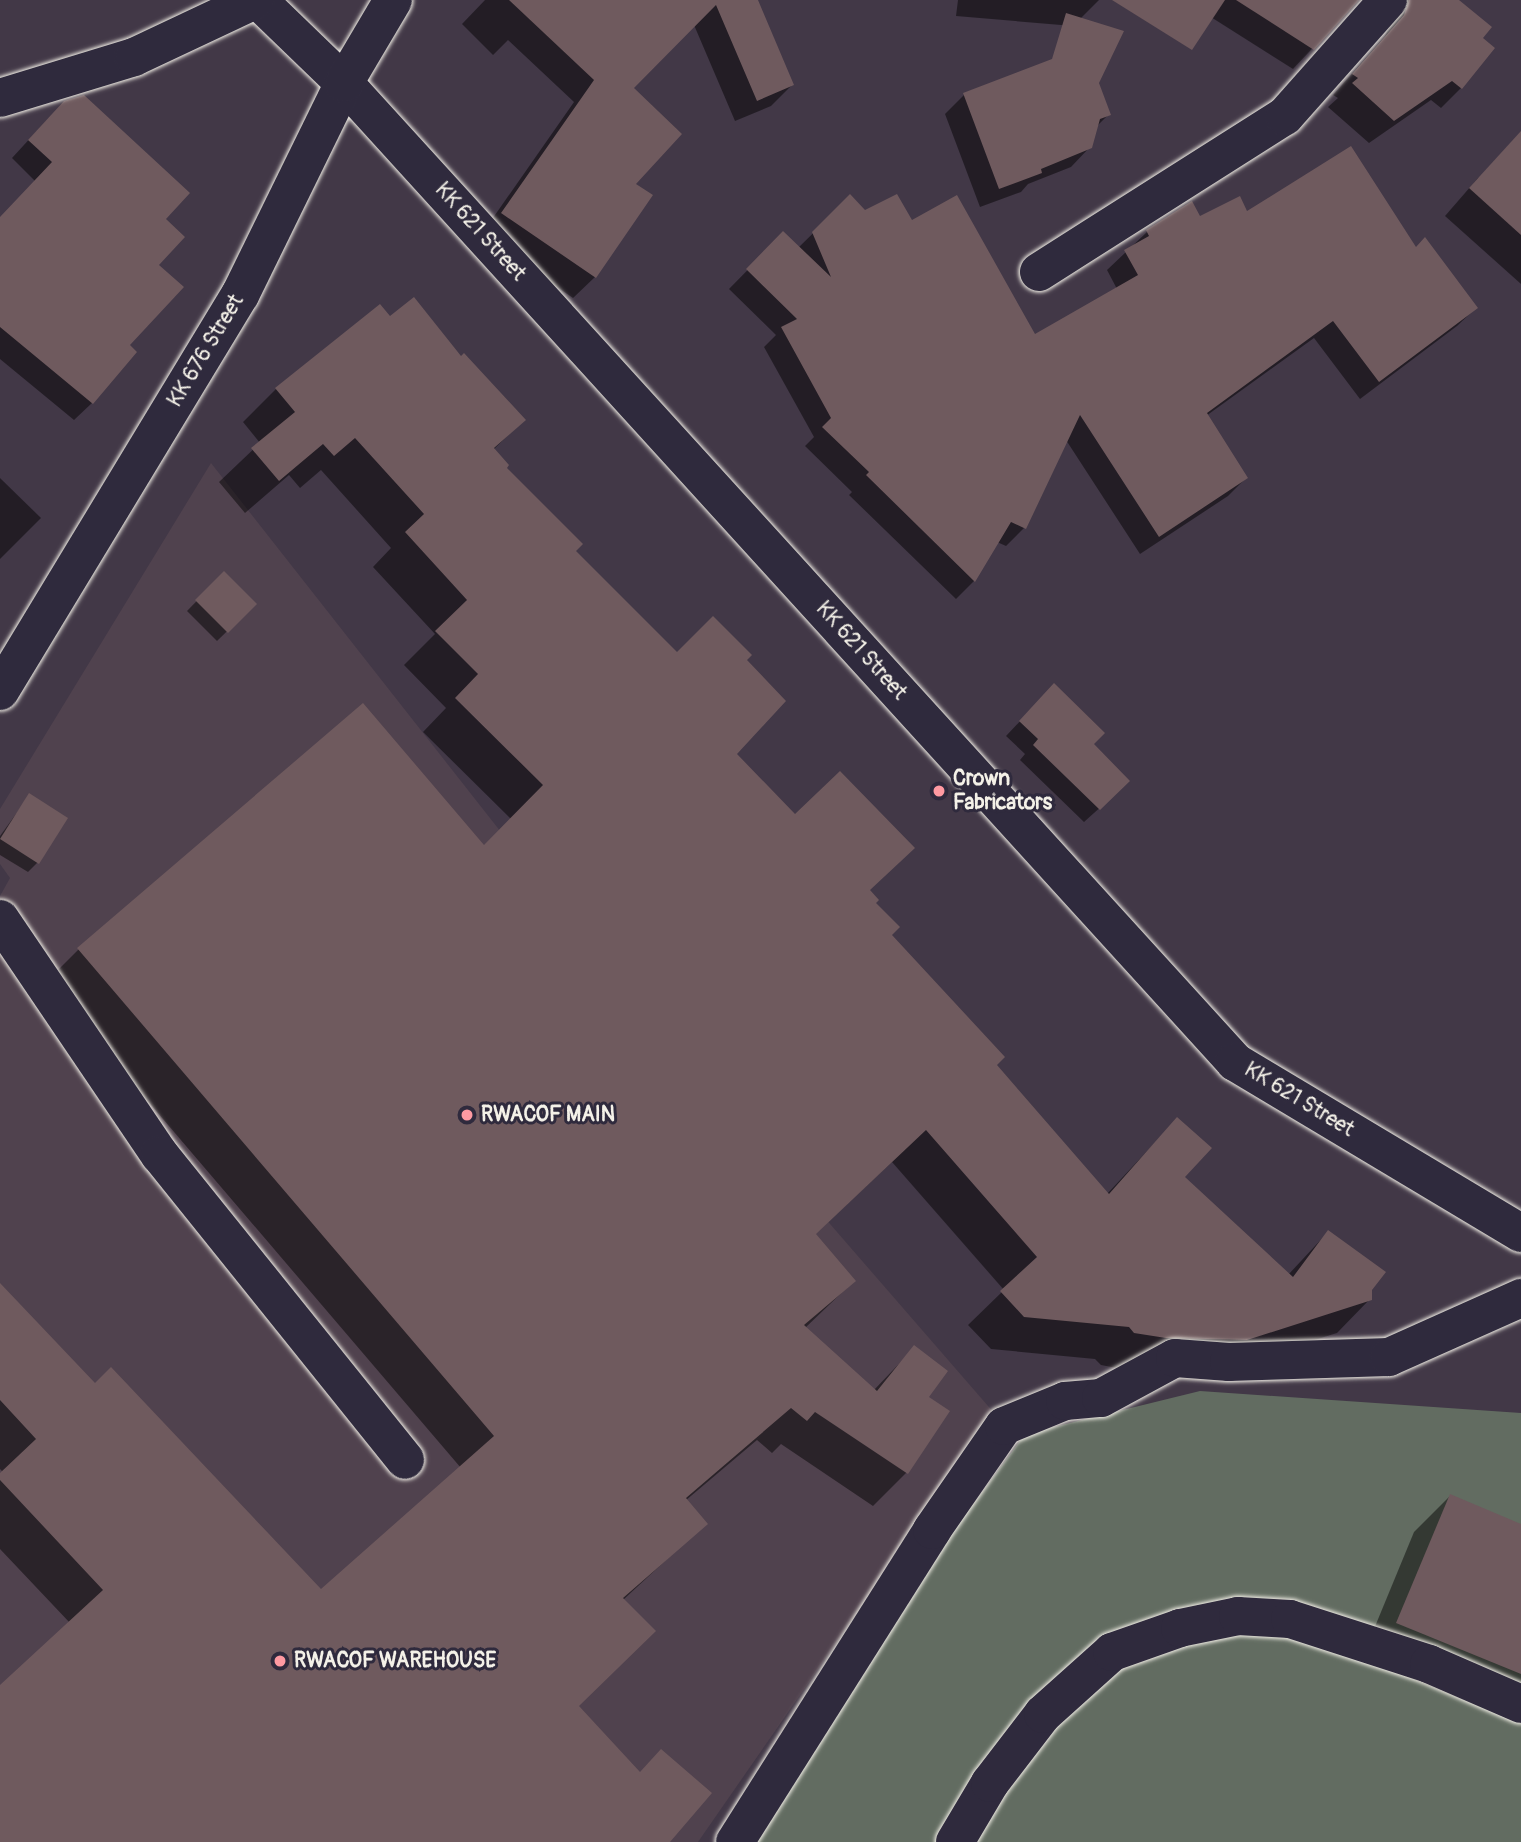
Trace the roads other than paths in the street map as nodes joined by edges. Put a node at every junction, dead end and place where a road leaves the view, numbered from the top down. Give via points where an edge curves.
1 (256, 0) edge
2 (393, 0) edge
3 (1388, 0) edge
4 (344, 83) junction
5 (0, 98) edge
6 (1039, 272) dead end
7 (0, 691) edge
8 (0, 919) edge
9 (1521, 1233) edge
10 (1521, 1298) edge
11 (405, 1460) dead end
12 (1521, 1704) edge
13 (735, 1842) edge
14 (955, 1842) edge

1 - 4 street, KK 621 Street
1 - 5 street via 134,57
2 - 4 street, KK 676 Street
3 - 6 street via 1285,116
4 - 7 street, KK 676 Street via 240,295
4 - 9 street, KK 621 Street via 1235,1062
8 - 11 street via 160,1155
10 - 13 street via 1389,1357 1229,1362 1175,1358 1101,1398 1065,1401 1004,1426 932,1530
12 - 14 street via 1429,1664 1290,1619 1238,1616 1180,1628 1112,1652 1043,1714 990,1783

